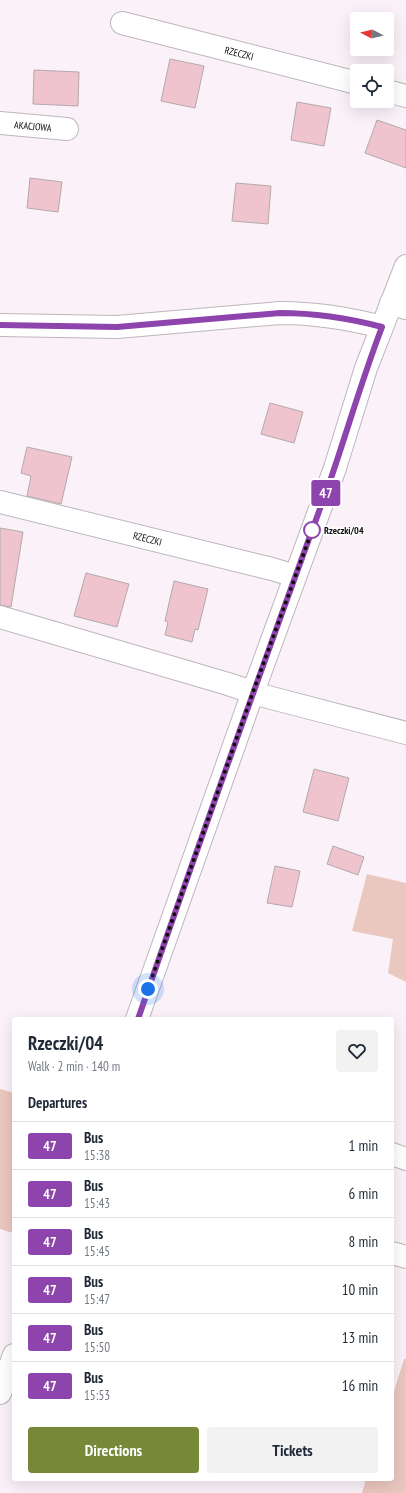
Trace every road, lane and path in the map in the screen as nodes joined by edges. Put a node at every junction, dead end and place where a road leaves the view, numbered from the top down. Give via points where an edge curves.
1 (122, 23) dead end
2 (350, 81) edge
3 (394, 93) edge
4 (406, 96) edge
5 (0, 123) edge
6 (67, 129) dead end
7 (406, 266) edge
8 (398, 306) edge
9 (0, 325) edge
10 (382, 327) junction
11 (0, 502) edge
12 (295, 576) junction
13 (0, 617) edge
14 (253, 692) junction
15 (406, 733) edge
16 (139, 1017) edge
17 (394, 1155) edge
18 (406, 1159) edge
19 (394, 1254) edge
20 (406, 1257) edge
21 (12, 1360) edge
22 (0, 1393) edge

1 - 2 street, RZECZKI
3 - 4 street
5 - 6 street, AKACJOWA
7 - 8 street
8 - 10 street
9 - 10 street via 117,327 304,313 333,316
10 - 12 street
11 - 12 street, RZECZKI
12 - 14 street
13 - 14 street
14 - 15 street
14 - 16 street
17 - 18 street
19 - 20 street
21 - 22 street

